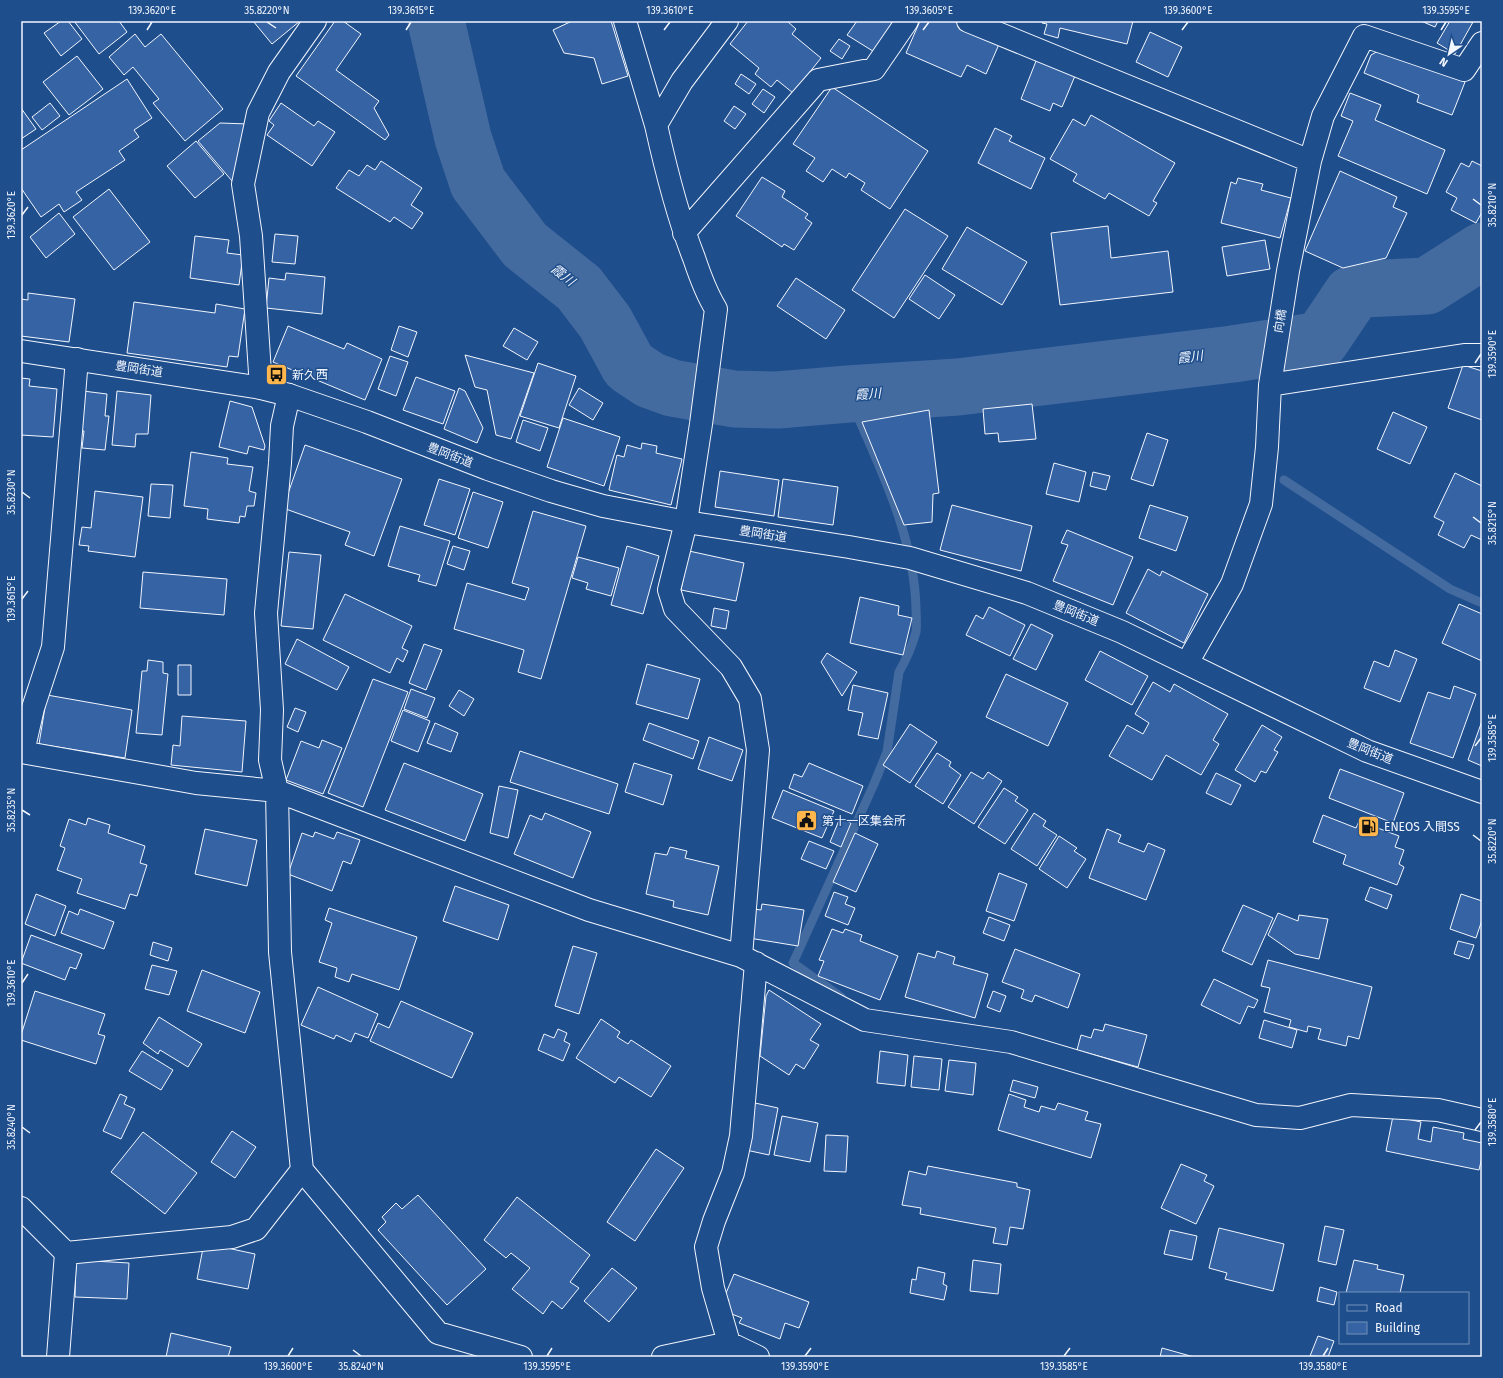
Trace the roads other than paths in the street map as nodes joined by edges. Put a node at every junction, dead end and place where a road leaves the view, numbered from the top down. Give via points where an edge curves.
1 (315, 21) edge
2 (625, 21) edge
3 (727, 21) edge
4 (907, 21) edge
5 (968, 21) edge
6 (1482, 43) edge
7 (656, 125) junction
8 (1310, 161) junction
9 (684, 233) junction
10 (21, 351) edge
11 (1482, 355) edge
12 (77, 359) junction
13 (1271, 378) junction
14 (261, 388) junction
15 (289, 395) junction
16 (686, 522) junction
17 (1188, 663) junction
18 (22, 752) edge
19 (277, 791) junction
20 (1482, 792) edge
21 (748, 960) junction
22 (1482, 1120) edge
23 (302, 1170) junction
24 (21, 1208) edge
25 (66, 1253) junction
26 (729, 1350) edge
27 (58, 1357) edge
28 (521, 1357) edge
29 (663, 1357) edge
30 (758, 1357) edge

1 - 14 street via 279,72 258,113 243,184 251,236
2 - 7 street
3 - 7 street via 682,81
4 - 9 street via 874,69 818,80
5 - 8 street
6 - 8 street, 向橋 via 1464,70 1364,36 1323,116
7 - 9 street via 666,173
8 - 13 street, 向橋 via 1288,271
9 - 16 street via 716,309
10 - 12 street, 豊岡街道
11 - 13 street
12 - 14 street, 豊岡街道
12 - 18 street via 53,647
13 - 17 street, 向橋 via 1261,504 1232,584
14 - 15 street, 豊岡街道
15 - 16 street, 豊岡街道 via 551,491 603,506
15 - 19 street via 282,426 266,613 272,710 270,760
16 - 17 street, 豊岡街道 via 849,547 935,565 1027,593 1122,632
16 - 21 street via 669,590 674,609 731,667 750,699 758,750
17 - 20 street, 豊岡街道 via 1368,751
18 - 19 street via 196,783
19 - 21 street via 589,910
19 - 23 street via 280,952
21 - 22 street via 865,1020 1011,1042 1256,1115 1300,1118 1351,1105 1438,1110
21 - 26 street via 742,1136 733,1173 706,1247 713,1288
23 - 25 street via 256,1228 232,1237
23 - 28 street via 438,1333
24 - 25 street
25 - 27 street
26 - 29 street
26 - 30 street

